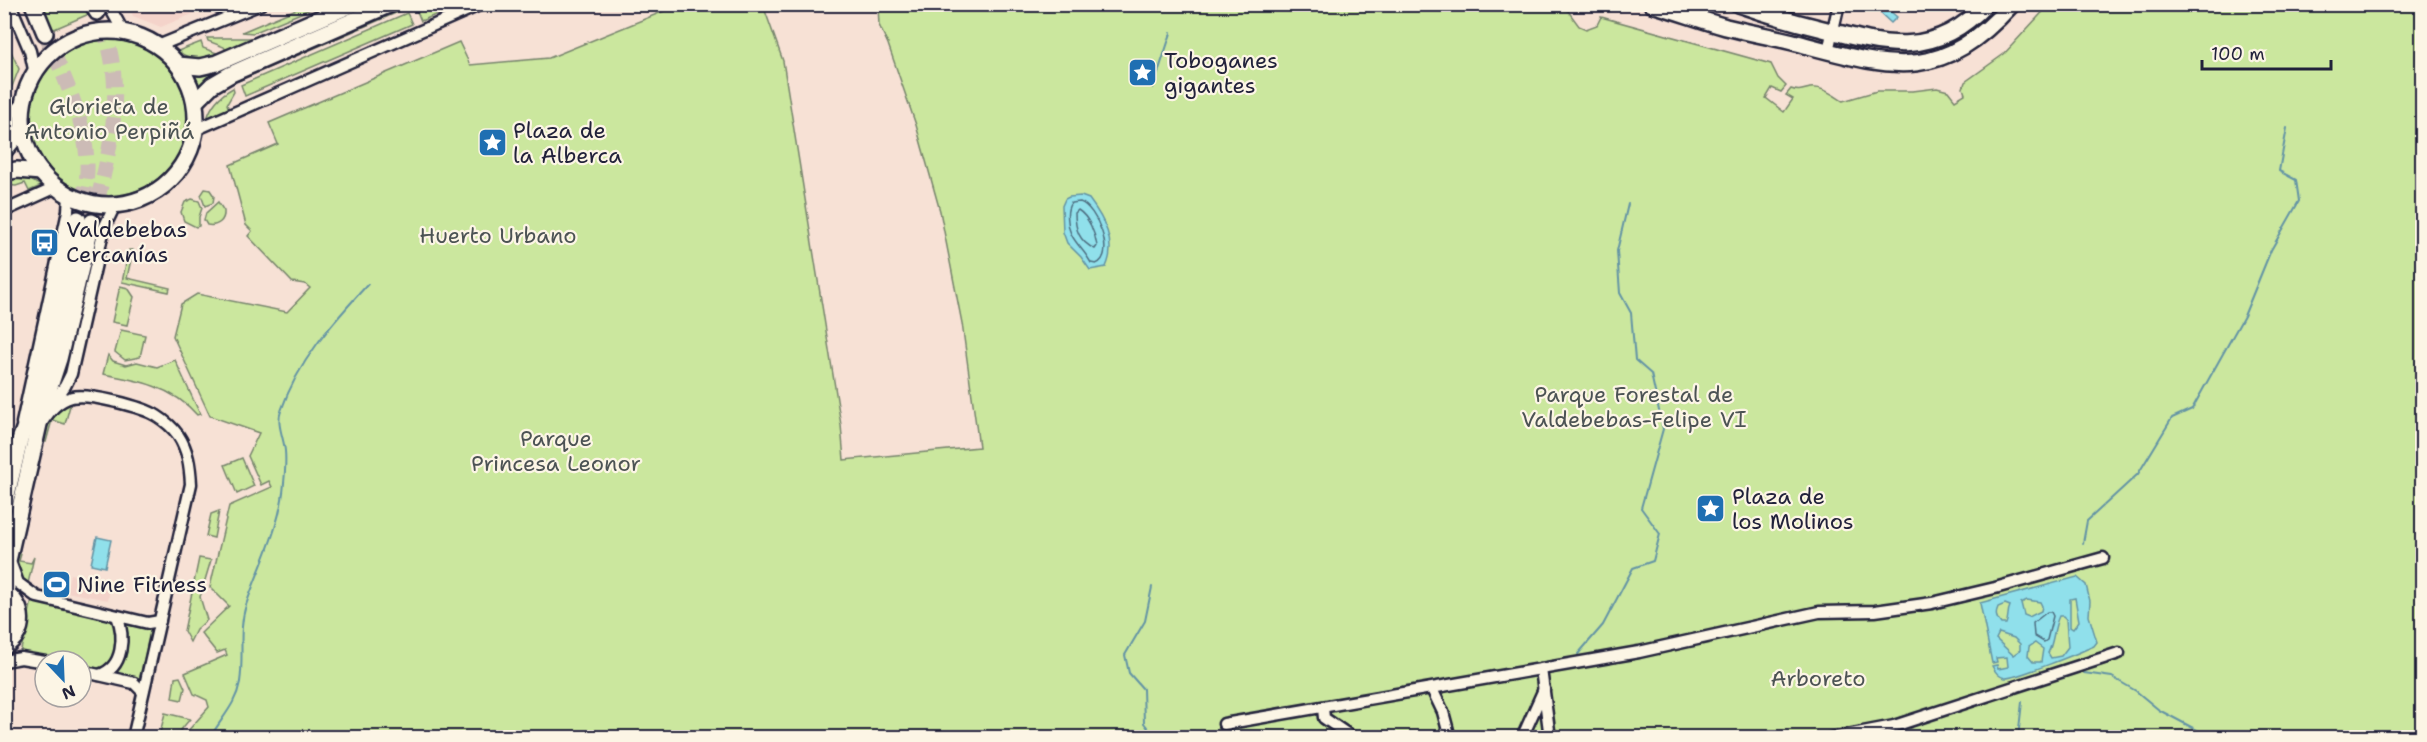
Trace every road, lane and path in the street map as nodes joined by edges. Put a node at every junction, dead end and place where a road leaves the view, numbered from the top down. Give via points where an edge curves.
1 (10, 4) edge
2 (33, 4) edge
3 (261, 4) edge
4 (353, 4) edge
5 (391, 4) edge
6 (483, 4) edge
7 (1652, 4) edge
8 (1738, 4) edge
9 (1839, 4) edge
10 (1986, 4) edge
11 (2012, 4) edge
12 (100, 7) edge
13 (1832, 32) junction
14 (45, 33) tunnel mouth
15 (124, 33) junction
16 (158, 46) junction
17 (1828, 51) junction
18 (178, 65) junction
19 (35, 74) junction
20 (25, 100) junction
21 (195, 102) junction
22 (4, 116) edge
23 (23, 128) junction
24 (195, 130) junction
25 (4, 152) edge
26 (4, 172) edge
27 (41, 172) junction
28 (63, 191) junction
29 (115, 205) junction
30 (4, 211) edge
31 (38, 429) junction
32 (20, 440) junction
33 (4, 507) edge
34 (9, 556) junction
35 (2103, 558) dead end
36 (6, 591) edge
37 (117, 616) junction
38 (160, 621) junction
39 (4, 647) edge
40 (2119, 653) dead end
41 (33, 660) edge
42 (4, 661) edge
43 (1541, 669) junction
44 (93, 674) edge
45 (99, 675) junction
46 (1432, 689) junction
47 (1544, 689) junction
48 (143, 692) junction
49 (1323, 708) junction
50 (1224, 724) dead end
51 (133, 738) edge
52 (1353, 738) edge
53 (1450, 738) edge
54 (1522, 738) edge
55 (1550, 738) edge
56 (1831, 738) edge

1 - 19 street via 30,51
2 - 14 street
3 - 16 street
4 - 18 street via 217,63 200,67
5 - 21 street via 231,74
6 - 24 street
7 - 17 street via 1729,28
8 - 13 street
9 - 13 street
10 - 13 street via 1956,29 1918,43 1875,43
11 - 17 street via 1972,42 1934,60 1879,63
12 - 15 street
13 - 17 street
15 - 16 street
15 - 19 street via 94,33 75,39 50,56
16 - 18 street
18 - 21 street
19 - 20 street
20 - 22 street
20 - 23 street
21 - 24 street
23 - 25 street
23 - 27 street via 31,156
24 - 29 street via 188,155 166,184 138,200
26 - 27 street
27 - 28 street
28 - 29 street via 92,203
28 - 30 street via 29,198
28 - 32 street via 68,211 23,408
29 - 31 street via 104,228 71,374
31 - 32 street via 60,359 85,220 44,374
31 - 34 street
31 - 38 street via 55,406 81,396 147,411 177,435 189,459 190,484
32 - 33 street
34 - 36 street
34 - 37 street via 18,584 37,597
35 - 43 street via 1932,603 1875,612 1819,612 1639,652
36 - 39 street via 18,607 21,626
37 - 38 street via 148,623
37 - 45 street via 122,637 118,658
38 - 48 street
40 - 56 street via 1894,726
41 - 42 street
43 - 46 street
43 - 47 street
44 - 45 street
45 - 48 street via 134,683
46 - 49 street
46 - 53 street
47 - 54 street
47 - 55 street
48 - 51 street
49 - 50 street
49 - 52 street via 1324,718

